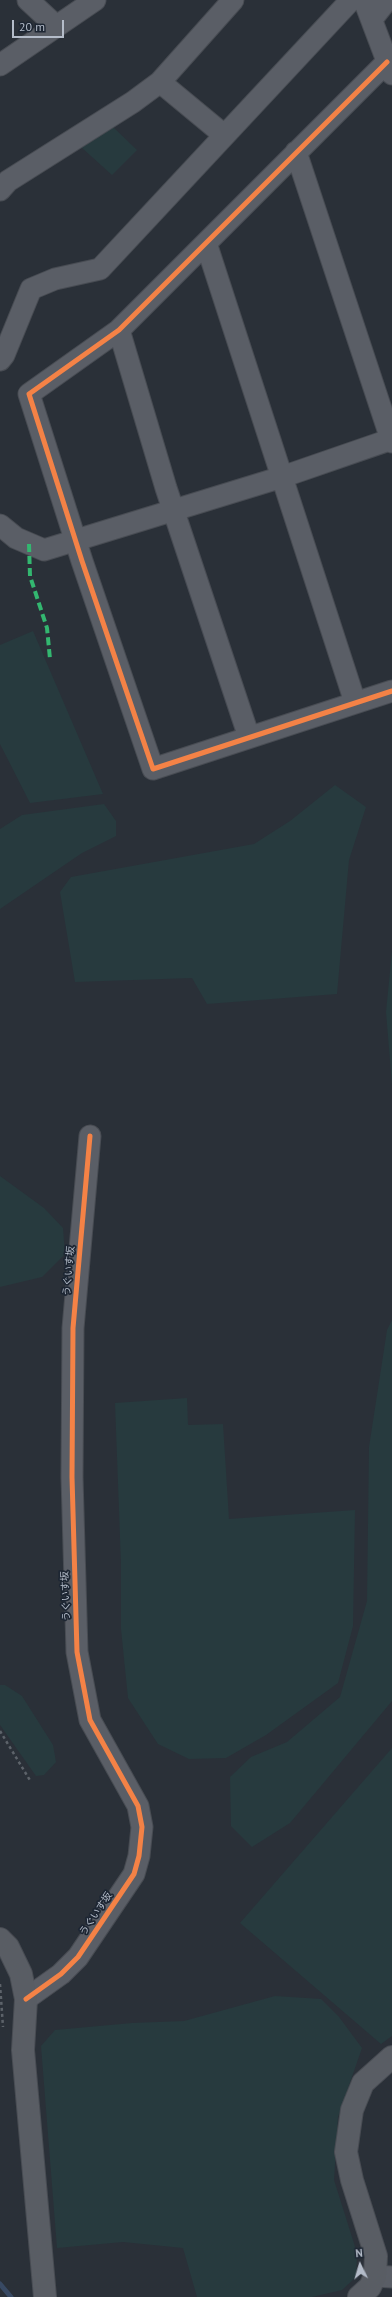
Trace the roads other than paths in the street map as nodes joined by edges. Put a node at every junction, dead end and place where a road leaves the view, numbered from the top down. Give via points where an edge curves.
1 (28, 0) edge
2 (95, 0) edge
3 (233, 0) edge
4 (351, 0) edge
5 (364, 0) edge
6 (387, 0) edge
7 (372, 19) junction
8 (56, 26) junction
9 (0, 65) edge
10 (390, 69) edge
11 (160, 82) junction
12 (224, 135) junction
13 (296, 152) junction
14 (0, 190) edge
15 (206, 243) junction
16 (119, 330) junction
17 (0, 360) edge
18 (392, 440) edge
19 (282, 477) junction
20 (174, 510) junction
21 (0, 525) edge
22 (76, 541) junction
23 (392, 691) edge
24 (355, 702) junction
25 (249, 737) junction
26 (90, 1136) dead end
27 (0, 1939) edge
28 (26, 1999) junction
29 (392, 2057) edge
30 (384, 2277) edge
31 (45, 2297) edge
32 (360, 2297) edge

1 - 8 street
2 - 8 street
3 - 11 street
4 - 12 street
5 - 7 street
6 - 7 street
7 - 10 street
8 - 9 street
10 - 13 street
11 - 12 street
11 - 14 street via 133,102 8,181
12 - 17 street via 100,269 55,279 31,289
13 - 15 street
13 - 18 street
15 - 16 street
15 - 19 street
16 - 20 street
16 - 22 street via 29,394
18 - 19 street
19 - 20 street
19 - 24 street
20 - 22 street
20 - 25 street
21 - 22 street via 16,538 44,550
22 - 25 street via 154,769
23 - 24 street
24 - 25 street
26 - 28 street, うぐいす坂 via 73,1328 72,1477 77,1652 90,1720 138,1806 142,1827 139,1856 130,1880 78,1957 61,1974
27 - 28 street via 8,1947 21,1974
28 - 31 street via 23,2050
29 - 30 street via 363,2083 352,2110 346,2152 352,2180
30 - 32 street

